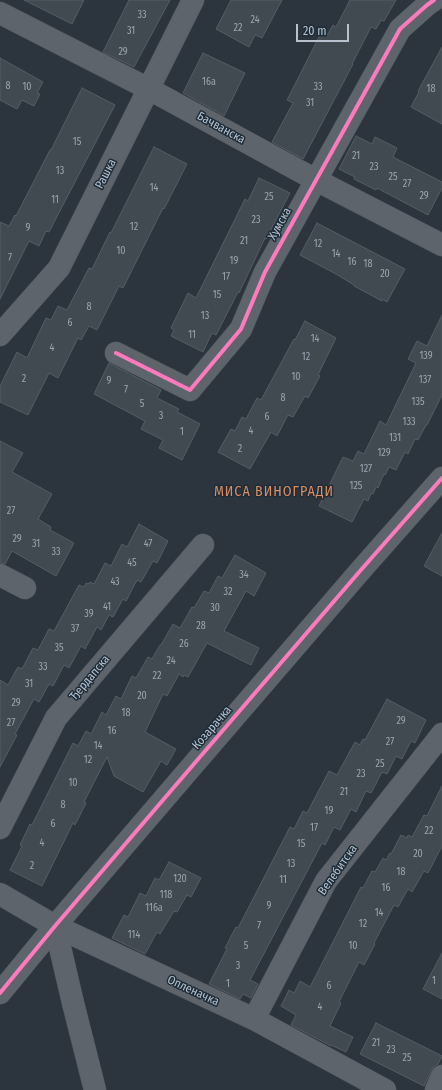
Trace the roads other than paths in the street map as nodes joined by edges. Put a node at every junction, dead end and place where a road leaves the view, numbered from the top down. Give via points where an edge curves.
1 (193, 0) edge
2 (426, 2) edge
3 (0, 13) edge
4 (149, 89) junction
5 (316, 180) junction
6 (442, 245) edge
7 (0, 335) edge
8 (116, 353) dead end
9 (442, 478) edge
10 (204, 545) dead end
11 (0, 575) edge
12 (26, 588) dead end
13 (442, 734) edge
14 (0, 828) edge
15 (0, 894) edge
16 (55, 926) junction
17 (0, 993) edge
18 (254, 1019) junction
19 (442, 1076) edge
20 (95, 1090) edge
21 (385, 1090) edge
22 (436, 1090) edge

1 - 4 street, Рашка
2 - 5 street, Хумска via 400,29
3 - 4 street, Бачванска
4 - 5 street, Бачванска
4 - 7 street, Рашка via 59,268
5 - 6 street, Бачванска
5 - 8 street, Хумска via 265,272 242,329 190,390
9 - 16 street, Козарачка
10 - 14 street, Ђердапска via 56,718
11 - 12 street
13 - 18 street, Велебитска via 326,881
15 - 16 street, Опленачка
16 - 17 street, Козарачка
16 - 18 street, Опленачка
16 - 20 street
18 - 21 street, Опленачка
19 - 22 street

